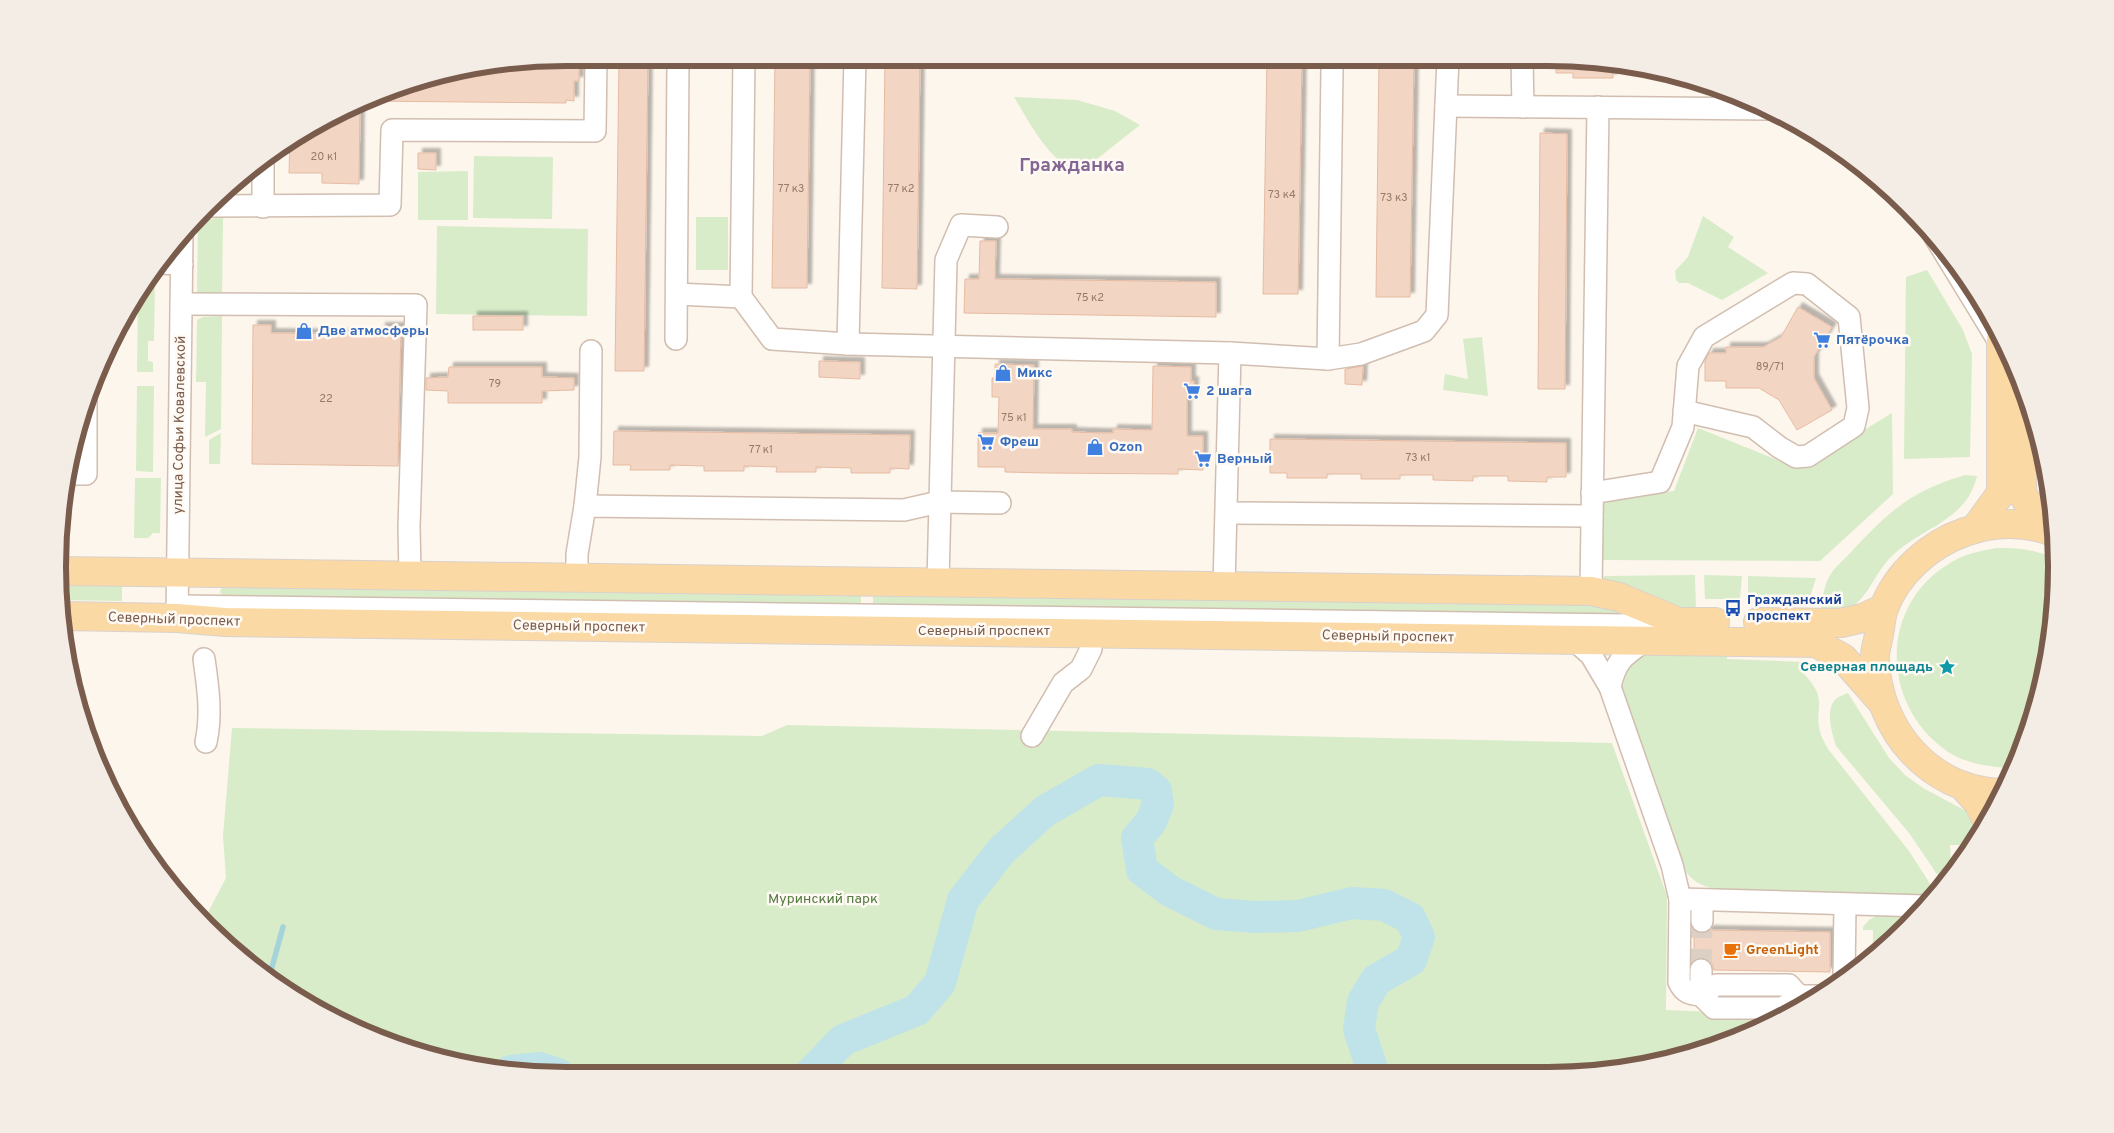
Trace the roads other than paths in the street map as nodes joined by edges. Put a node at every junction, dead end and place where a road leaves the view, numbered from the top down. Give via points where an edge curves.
1 (596, 66) edge
2 (678, 66) edge
3 (744, 66) edge
4 (854, 66) edge
5 (1333, 66) edge
6 (1448, 66) edge
7 (1522, 66) edge
8 (1446, 106) junction
9 (1523, 107) junction
10 (1598, 107) junction
11 (1749, 109) edge
12 (263, 169) edge
13 (220, 206) edge
14 (263, 207) junction
15 (996, 228) dead end
16 (182, 247) edge
17 (169, 263) edge
18 (182, 264) junction
19 (677, 294) junction
20 (741, 297) junction
21 (181, 304) junction
22 (676, 339) dead end
23 (848, 344) junction
24 (943, 346) junction
25 (591, 351) dead end
26 (1230, 353) junction
27 (2001, 356) edge
28 (1328, 360) junction
29 (2022, 409) edge
30 (1684, 411) junction
31 (86, 428) edge
32 (75, 474) edge
33 (1592, 493) junction
34 (939, 502) junction
35 (1000, 503) dead end
36 (585, 506) junction
37 (1227, 513) junction
38 (1592, 516) junction
39 (2046, 527) edge
40 (1975, 529) junction
41 (2046, 530) edge
42 (66, 571) edge
43 (178, 573) junction
44 (410, 576) junction
45 (577, 578) junction
46 (938, 582) junction
47 (1224, 586) junction
48 (1591, 591) junction
49 (1884, 608) junction
50 (177, 612) junction
51 (69, 616) edge
52 (1679, 622) junction
53 (1090, 632) junction
54 (1573, 639) junction
55 (1646, 640) junction
56 (204, 659) dead end
57 (1610, 687) junction
58 (1882, 702) junction
59 (1032, 736) dead end
60 (206, 742) dead end
61 (1963, 786) junction
62 (1993, 793) edge
63 (1983, 813) edge
64 (1680, 900) junction
65 (1845, 905) junction
66 (1915, 906) edge
67 (1844, 969) edge
68 (1702, 970) tunnel mouth
69 (1701, 995) junction
70 (1783, 1008) edge

1 - 14 street via 595,131 392,130 390,205
2 - 19 street
3 - 20 street
4 - 23 street
5 - 28 street
6 - 8 street
7 - 9 street
8 - 9 street
8 - 28 street via 1437,315 1424,331 1361,354
9 - 10 street
10 - 11 street
10 - 33 street
12 - 14 street
13 - 14 street
15 - 24 street via 961,225 946,260
16 - 18 street, улица Софьи Ковалевской
17 - 18 street
18 - 21 street, улица Софьи Ковалевской
19 - 20 street
19 - 22 street
20 - 23 street via 772,338
21 - 43 street, улица Софьи Ковалевской
21 - 44 street via 416,305
23 - 24 street
24 - 26 street
24 - 34 street
25 - 36 street via 590,457
26 - 28 street
26 - 37 street
27 - 40 main road via 2001,493
29 - 39 main road via 2022,493
30 - 30 street via 1753,427 1796,457 1808,456 1854,426 1858,408 1849,317 1807,284 1793,283 1704,337 1688,366
30 - 33 street via 1683,427 1660,482
31 - 32 street via 86,474
33 - 38 street
34 - 35 street
34 - 36 street via 904,510
34 - 46 street
36 - 45 street
37 - 38 street
37 - 47 street
38 - 48 street
40 - 41 main road via 2020,524
40 - 49 main road via 1954,536 1918,560 1903,576
42 - 43 main road, Северный проспект
43 - 44 main road, Северный проспект
43 - 50 street, улица Софьи Ковалевской
44 - 45 main road, Северный проспект
45 - 46 main road, Северный проспект
46 - 47 main road, Северный проспект
47 - 48 main road, Северный проспект
48 - 52 main road, Северный проспект via 1619,597
49 - 52 main road, Северный проспект via 1842,624
49 - 58 main road via 1874,658
50 - 51 main road, Северный проспект
50 - 52 street, Северный проспект via 1626,625
50 - 53 main road, Северный проспект via 234,622
53 - 54 main road, Северный проспект
53 - 59 street via 1091,649 1081,669 1063,683
54 - 55 main road, Северный проспект
54 - 57 street via 1591,655
55 - 57 street via 1623,656 1614,670
55 - 58 main road, Северный проспект via 1816,643 1843,658
56 - 60 street via 210,701 210,728
57 - 64 street via 1672,866
58 - 61 main road via 1894,730 1913,753 1936,772
61 - 62 main road
61 - 63 main road
64 - 65 street via 1702,910
64 - 69 street via 1679,982 1688,994
65 - 66 street
65 - 67 street
68 - 69 street
69 - 70 street via 1714,1008

